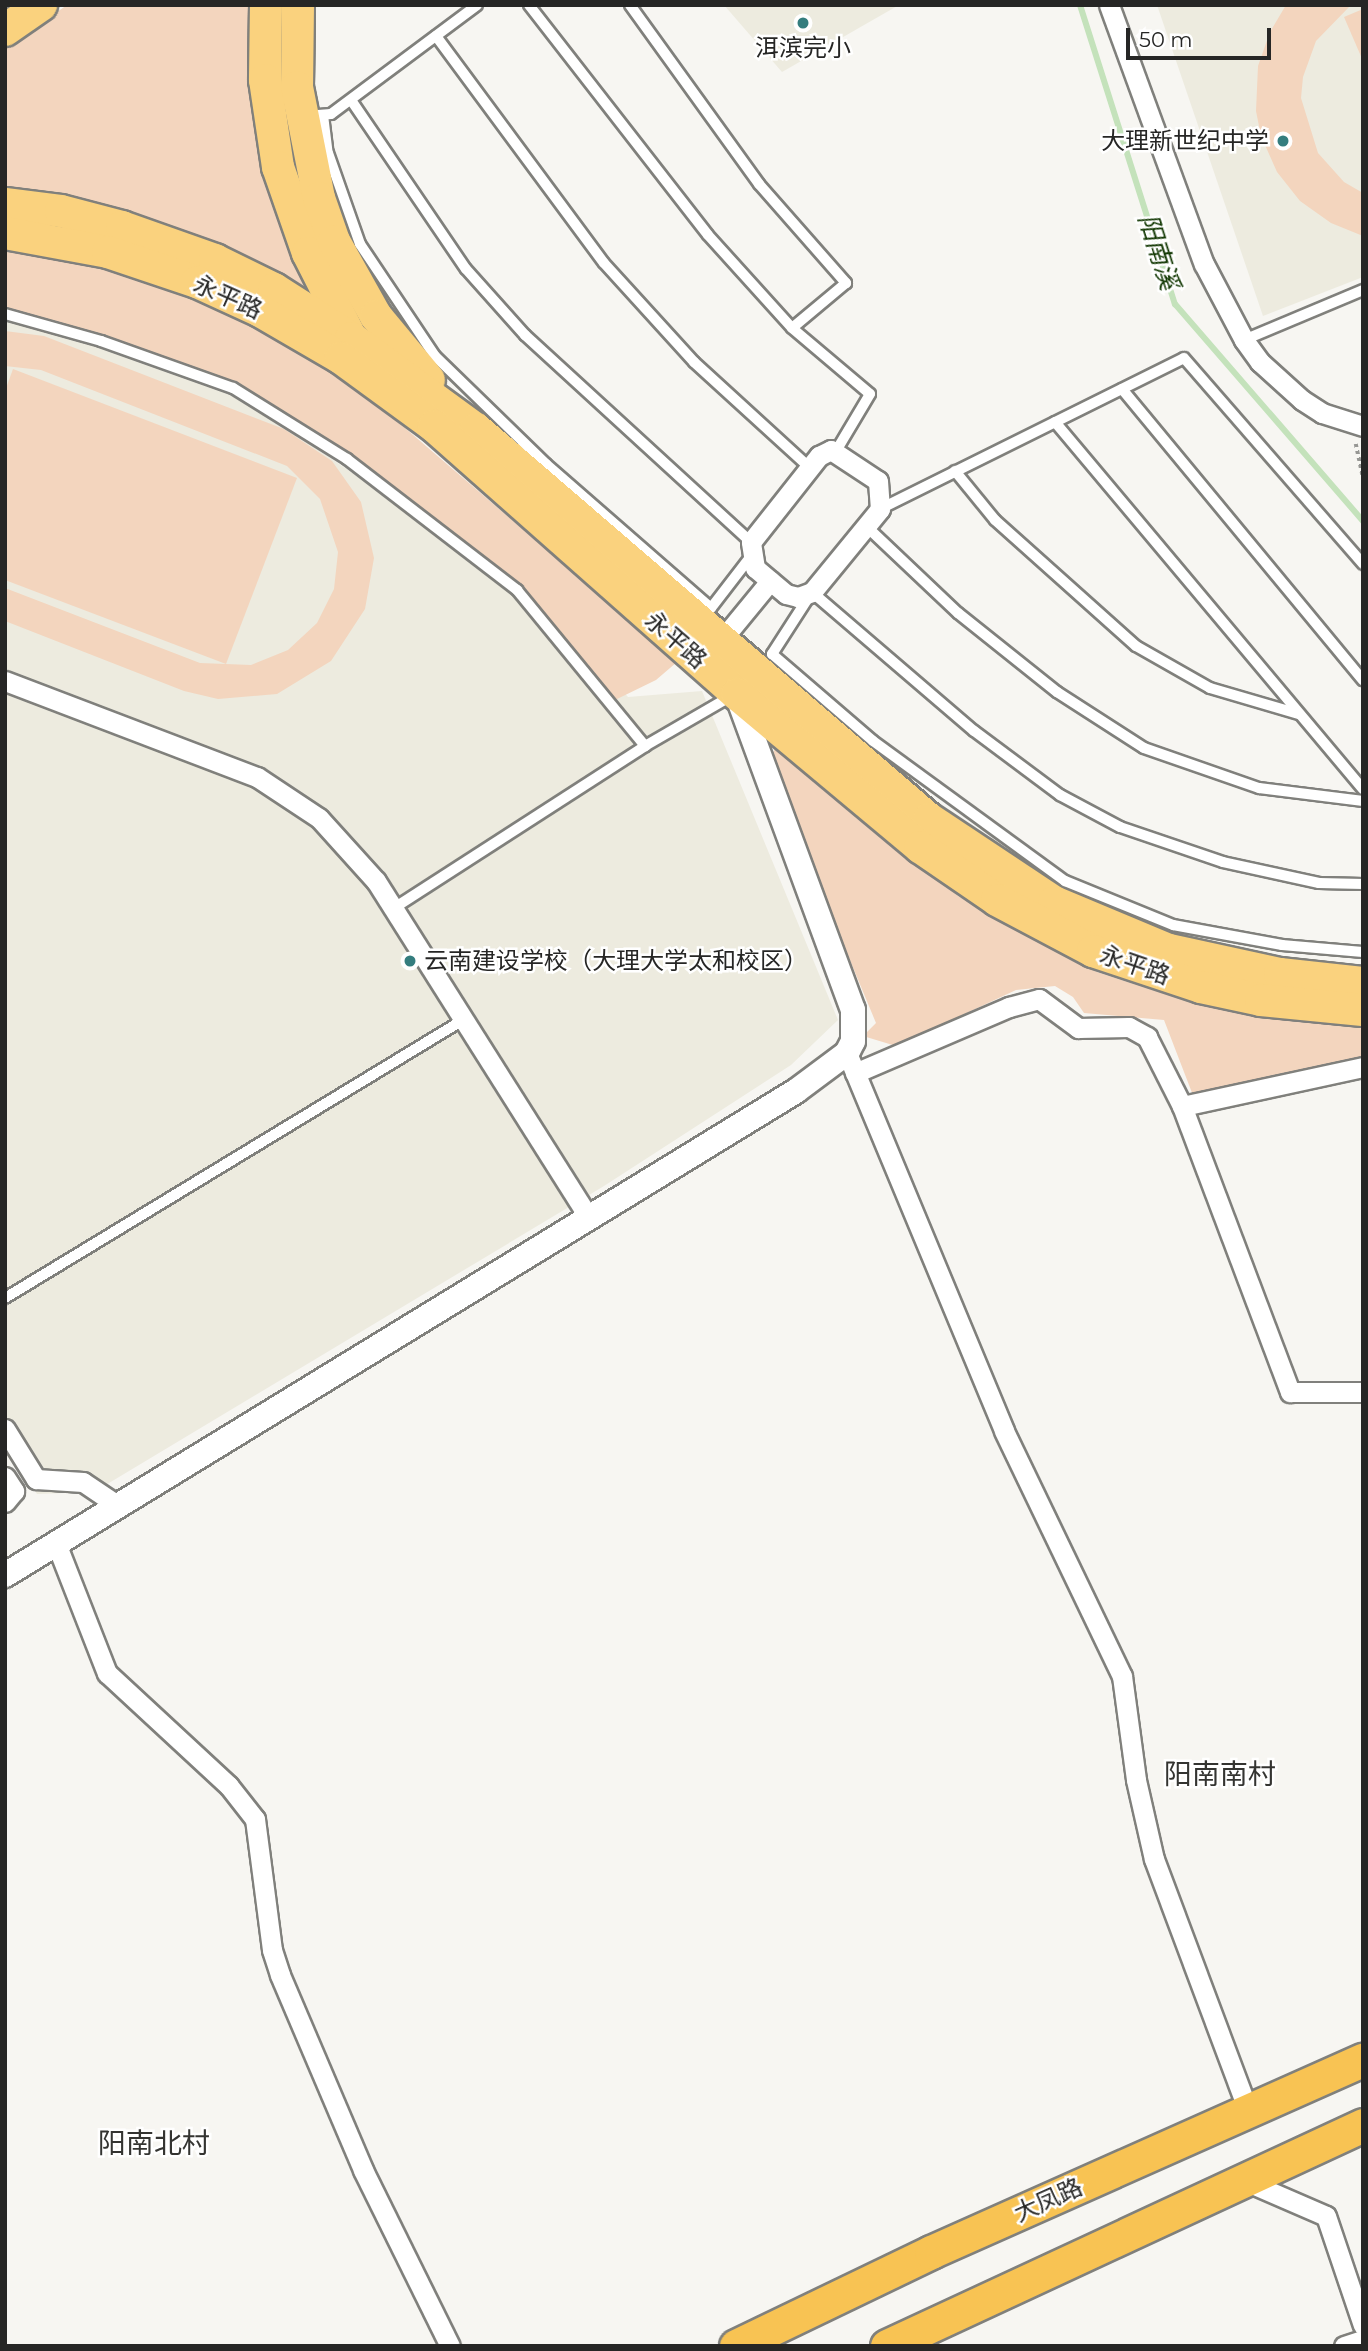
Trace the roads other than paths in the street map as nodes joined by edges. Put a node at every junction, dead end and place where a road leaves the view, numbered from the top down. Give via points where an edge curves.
1 (41, 5) edge
2 (265, 5) edge
3 (298, 5) edge
4 (477, 5) edge
5 (529, 5) edge
6 (630, 5) edge
7 (1109, 5) edge
8 (5, 30) edge
9 (436, 36) junction
10 (351, 100) junction
11 (312, 115) junction
12 (5, 204) edge
13 (5, 233) edge
14 (1363, 290) edge
15 (5, 314) edge
16 (792, 328) junction
17 (351, 338) junction
18 (1244, 340) junction
19 (1122, 389) junction
20 (399, 398) junction
21 (1055, 422) junction
22 (1358, 425) edge
23 (476, 429) junction
24 (836, 451) junction
25 (810, 468) junction
26 (955, 471) junction
27 (880, 509) junction
28 (866, 526) junction
29 (751, 549) junction
30 (1363, 564) edge
31 (770, 581) junction
32 (812, 592) junction
33 (710, 653) junction
34 (1363, 680) edge
35 (5, 681) edge
36 (737, 694) junction
37 (1300, 714) junction
38 (645, 746) junction
39 (1363, 789) edge
40 (1363, 802) edge
41 (1363, 884) edge
42 (394, 908) junction
43 (1363, 952) edge
44 (1363, 983) edge
45 (1363, 1010) edge
46 (463, 1020) junction
47 (851, 1063) junction
48 (1363, 1067) edge
49 (1182, 1106) junction
50 (589, 1217) junction
51 (5, 1298) edge
52 (1363, 1391) edge
53 (5, 1429) edge
54 (5, 1477) edge
55 (5, 1502) edge
56 (117, 1505) junction
57 (56, 1543) junction
58 (5, 1575) edge
59 (1363, 2060) edge
60 (1248, 2110) junction
61 (1363, 2125) edge
62 (1243, 2180) junction
63 (1363, 2325) edge
64 (1363, 2340) edge
65 (450, 2346) edge
66 (737, 2346) edge
67 (887, 2346) edge
68 (1344, 2346) edge

1 - 8 main road
2 - 17 main road via 265,80 278,167 307,253
3 - 11 main road via 295,66
4 - 9 lane
5 - 16 lane via 708,235
6 - 16 lane via 759,184 846,283
7 - 18 street via 1204,264
9 - 10 lane
9 - 25 lane via 604,263 694,362
10 - 11 lane via 331,114
10 - 29 lane via 466,269 525,335
11 - 23 main road via 319,198 353,277 376,316
11 - 29 lane via 360,244 435,356 546,464 711,608
12 - 17 main road, 永平路 via 61,211 122,227 215,260 292,299
13 - 20 main road, 永平路 via 108,252 197,282 260,311
14 - 18 lane
15 - 38 lane via 101,341 233,388 347,459 517,590
16 - 24 lane via 870,394
17 - 20 main road
17 - 23 main road, 永平路
18 - 22 street via 1259,362 1301,400
19 - 21 lane
19 - 30 lane via 1184,359
19 - 34 lane
20 - 33 main road, 永平路
21 - 26 lane
21 - 37 lane
23 - 33 main road, 永平路
24 - 25 street via 819,456
24 - 27 street via 878,481
25 - 29 street
26 - 27 lane
26 - 37 lane via 995,520 1136,646 1210,688
27 - 28 street
28 - 32 street
28 - 40 lane via 958,613 1056,692 1144,748 1259,788
29 - 31 street via 755,568
31 - 32 street via 786,594
31 - 33 street
32 - 41 lane via 974,731 1060,795 1119,827 1223,862 1319,883
32 - 43 lane via 772,654 873,741 1065,881 1173,925 1282,945
33 - 36 main road, 永平路
33 - 44 main road, 永平路 via 929,819 1054,902 1169,950 1280,974
35 - 42 street via 257,777 319,818
36 - 38 lane
36 - 45 main road, 永平路 via 951,871 1050,931 1093,951 1201,987 1261,1000
36 - 47 street via 853,1010 856,1024
37 - 39 lane
38 - 42 lane
42 - 46 street
46 - 50 street
46 - 51 lane
47 - 49 street via 1039,999 1079,1028 1129,1027 1147,1037
47 - 50 street via 796,1091
47 - 60 street via 1004,1431 1122,1676 1136,1780 1154,1859
48 - 49 street
49 - 52 street via 1290,1392
50 - 56 street
53 - 56 street via 36,1479 83,1482
54 - 55 street via 14,1492
56 - 57 street
57 - 58 street
57 - 65 street via 107,1673 229,1786 255,1819 272,1950 281,1975 363,2170
59 - 60 highway, 大凤路
60 - 66 highway, 大凤路
61 - 62 highway
62 - 63 street via 1326,2216
62 - 67 highway
64 - 68 street

